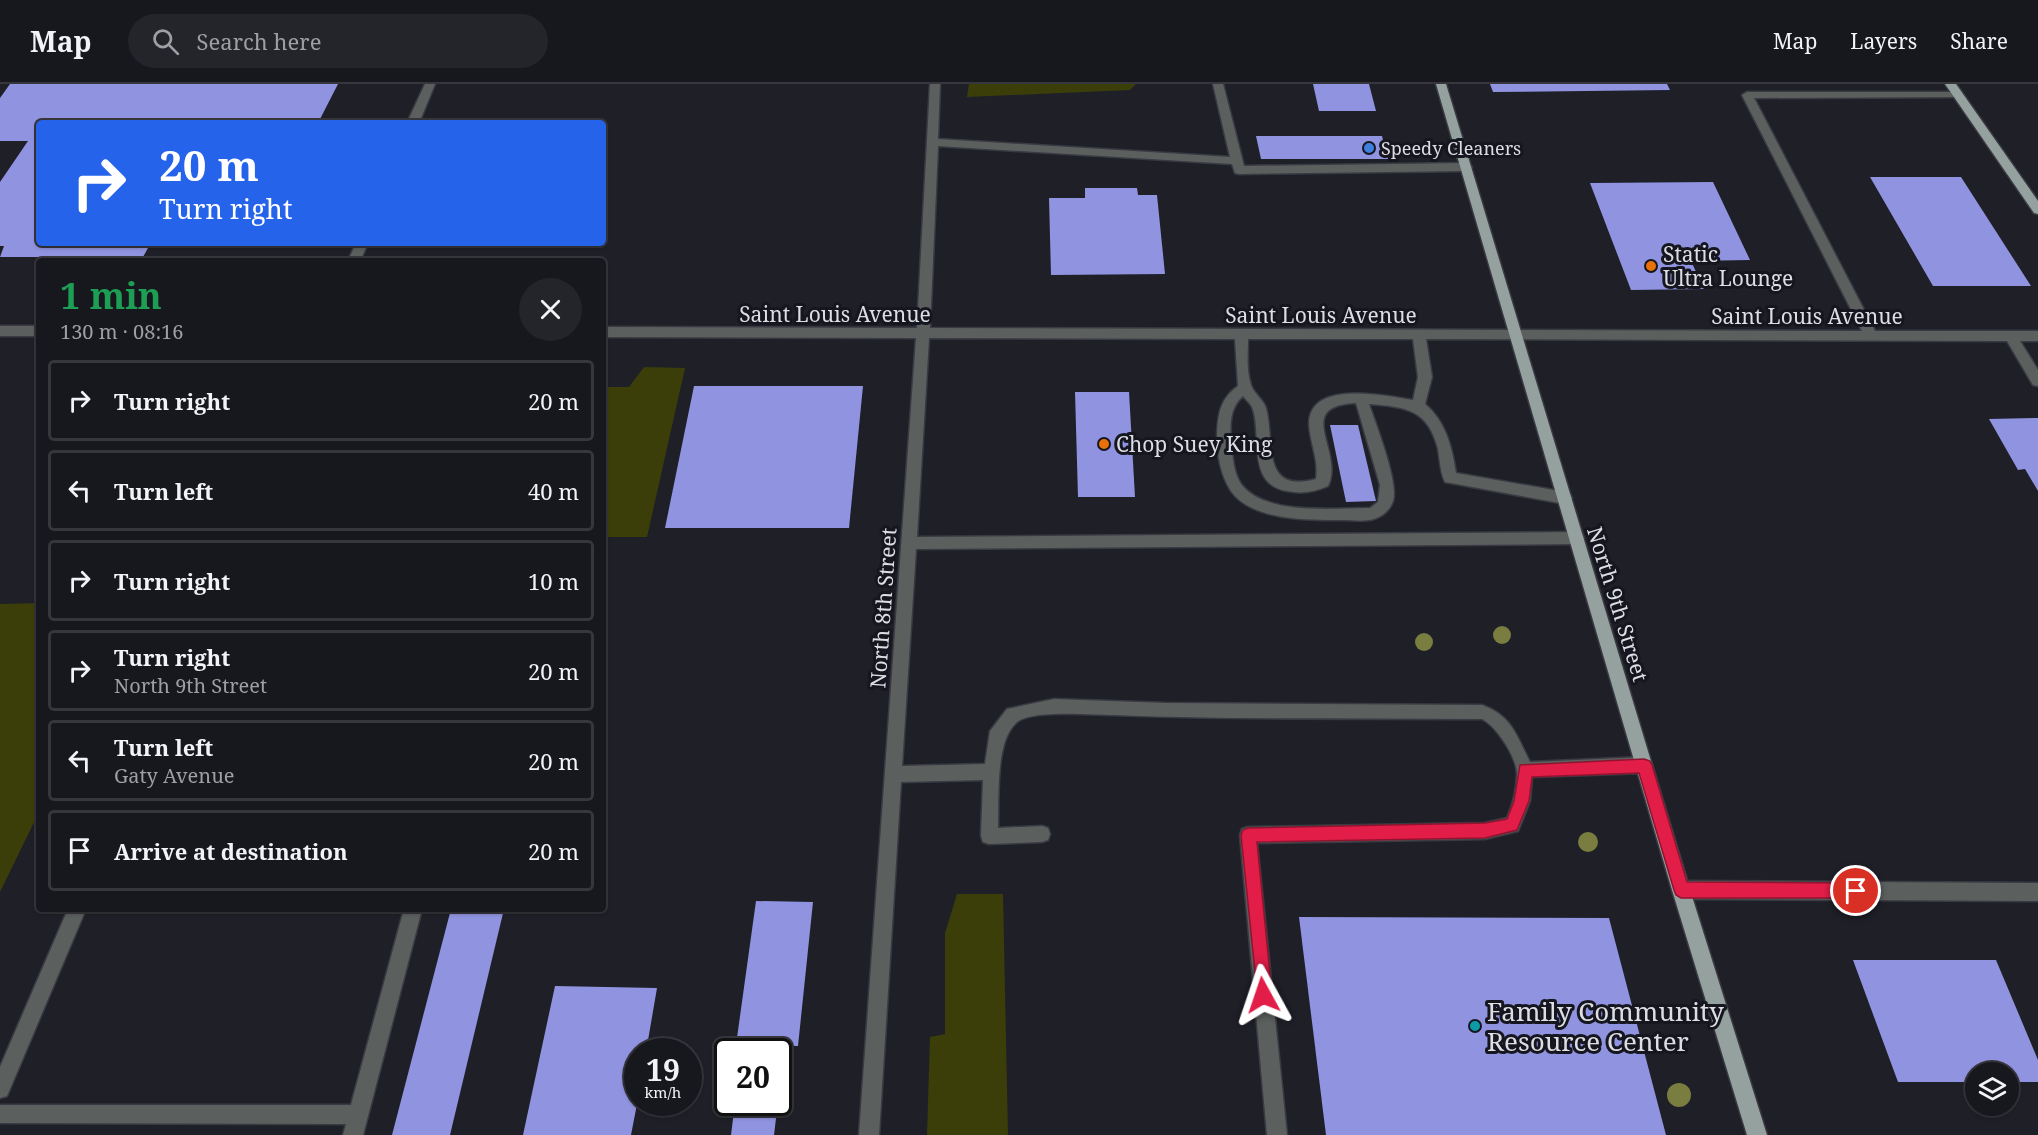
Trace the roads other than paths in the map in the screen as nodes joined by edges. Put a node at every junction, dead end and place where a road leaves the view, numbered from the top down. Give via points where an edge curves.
1 (430, 84) edge
2 (935, 84) edge
3 (1218, 84) edge
4 (1441, 84) edge
5 (1744, 89) edge
6 (1953, 89) edge
7 (414, 120) edge
8 (931, 142) junction
9 (1237, 161) junction
10 (1466, 167) junction
11 (2038, 210) edge
12 (0, 331) edge
13 (36, 331) edge
14 (606, 332) edge
15 (922, 334) junction
16 (1241, 334) junction
17 (1419, 335) junction
18 (1517, 335) junction
19 (1871, 336) junction
20 (2011, 336) junction
21 (2038, 336) edge
22 (2038, 381) edge
23 (1245, 388) junction
24 (1361, 399) junction
25 (1418, 406) junction
26 (1565, 498) junction
27 (1577, 538) junction
28 (909, 543) junction
29 (1644, 765) junction
30 (1525, 770) junction
31 (992, 772) junction
32 (893, 774) junction
33 (1042, 834) dead end
34 (1681, 890) junction
35 (2038, 892) edge
36 (76, 912) edge
37 (411, 912) edge
38 (0, 1089) edge
39 (0, 1113) edge
40 (358, 1115) junction
41 (353, 1135) edge
42 (869, 1135) edge
43 (1277, 1135) edge
44 (1757, 1135) edge

1 - 7 street
2 - 8 street, North 8th Street
3 - 9 street
4 - 10 main road, North 9th Street
5 - 6 street
5 - 19 street
6 - 11 main road
8 - 9 street
8 - 15 street, North 8th Street
9 - 10 street via 1239,171
10 - 18 main road, North 9th Street
12 - 13 street
14 - 15 street, Saint Louis Avenue
15 - 16 street, Saint Louis Avenue
15 - 28 street, North 8th Street
16 - 17 street, Saint Louis Avenue
16 - 23 street
17 - 18 street, Saint Louis Avenue
17 - 25 street via 1425,377
18 - 19 street, Saint Louis Avenue
18 - 26 main road, North 9th Street
19 - 20 street, Saint Louis Avenue
20 - 21 street, Saint Louis Avenue
20 - 22 street
23 - 24 street via 1258,406 1268,473 1291,487 1323,482 1318,410 1326,402 1341,398
23 - 24 street via 1231,397 1225,408 1225,470 1243,496 1280,511 1371,513 1380,510 1388,500
24 - 25 street
25 - 26 street via 1437,424 1450,478
26 - 27 main road, North 9th Street
27 - 28 street
27 - 29 main road, North 9th Street
28 - 32 street, North 8th Street
29 - 30 street
29 - 34 main road, North 9th Street
30 - 31 street via 1503,723 1482,712 1054,706 1013,714 998,731
30 - 43 street via 1522,801 1512,825 1485,831 1248,835
31 - 32 street
31 - 33 street via 989,836
32 - 42 street, North 8th Street
34 - 35 street
34 - 44 main road, North 9th Street
36 - 38 street
37 - 40 street
39 - 40 street
40 - 41 street

